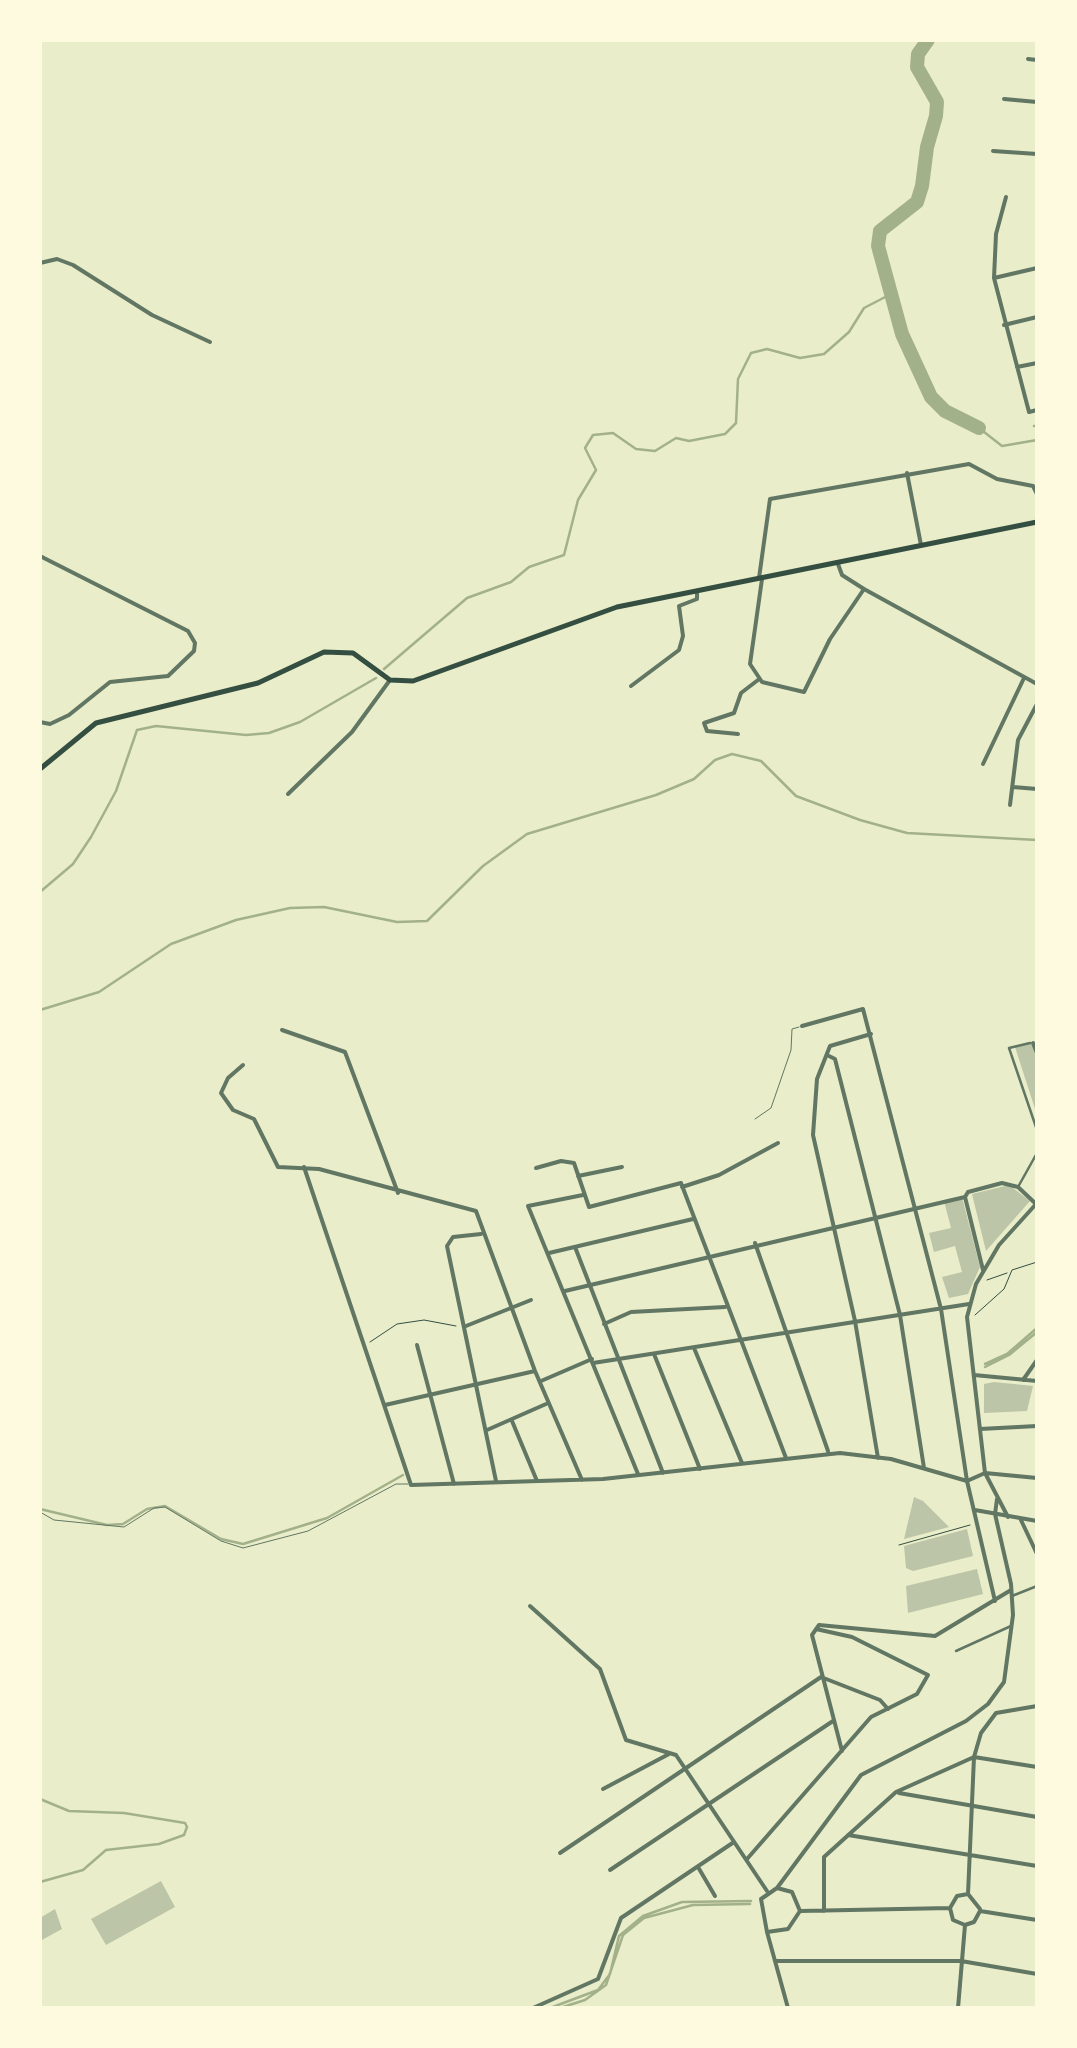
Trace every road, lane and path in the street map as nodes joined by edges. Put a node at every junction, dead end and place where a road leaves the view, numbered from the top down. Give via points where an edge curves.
1 (1028, 59) dead end
2 (1037, 60) edge
3 (1004, 99) dead end
4 (1037, 102) edge
5 (994, 152) dead end
6 (1037, 154) edge
7 (1006, 197) dead end
8 (1037, 229) edge
9 (40, 263) edge
10 (1035, 269) edge
11 (994, 278) junction
12 (1037, 290) edge
13 (1037, 317) edge
14 (1004, 325) junction
15 (210, 342) dead end
16 (1037, 363) edge
17 (1016, 367) junction
18 (1037, 410) edge
19 (906, 473) junction
20 (1037, 494) edge
21 (1037, 522) edge
22 (921, 545) junction
23 (40, 556) edge
24 (837, 562) junction
25 (760, 577) junction
26 (864, 589) junction
27 (696, 591) junction
28 (1025, 676) junction
29 (758, 679) junction
30 (390, 680) junction
31 (1037, 684) edge
32 (631, 686) dead end
33 (1037, 704) edge
34 (40, 722) edge
35 (738, 734) dead end
36 (984, 764) dead end
37 (40, 769) edge
38 (1013, 787) junction
39 (1037, 789) edge
40 (288, 794) dead end
41 (1010, 805) dead end
42 (802, 1026) joint
43 (282, 1030) dead end
44 (871, 1034) junction
45 (1034, 1042) joint
46 (1037, 1053) edge
47 (829, 1056) junction
48 (243, 1065) dead end
49 (755, 1119) dead end
50 (1037, 1130) edge
51 (778, 1143) dead end
52 (1037, 1153) edge
53 (304, 1167) junction
54 (622, 1167) dead end
55 (536, 1168) dead end
56 (578, 1176) junction
57 (682, 1185) junction
58 (1018, 1188) junction
59 (398, 1193) junction
60 (583, 1195) junction
61 (965, 1196) junction
62 (1036, 1203) edge
63 (916, 1204) junction
64 (876, 1214) junction
65 (693, 1219) junction
66 (833, 1224) junction
67 (481, 1234) junction
68 (755, 1244) junction
69 (575, 1247) junction
70 (549, 1254) junction
71 (706, 1256) junction
72 (1037, 1262) edge
73 (982, 1273) junction
74 (1010, 1275) junction
75 (589, 1284) junction
76 (566, 1291) junction
77 (530, 1300) dead end
78 (969, 1304) junction
79 (726, 1307) junction
80 (510, 1308) junction
81 (941, 1309) junction
82 (900, 1314) junction
83 (967, 1317) junction
84 (854, 1321) junction
85 (604, 1324) junction
86 (464, 1327) junction
87 (786, 1332) junction
88 (738, 1340) junction
89 (364, 1344) junction
90 (418, 1345) dead end
91 (694, 1348) junction
92 (654, 1354) junction
93 (619, 1360) junction
94 (1037, 1360) edge
95 (592, 1361) junction
96 (534, 1371) junction
97 (974, 1375) junction
98 (1022, 1380) junction
99 (1037, 1381) edge
100 (539, 1382) junction
101 (478, 1384) junction
102 (433, 1395) junction
103 (548, 1404) junction
104 (385, 1405) junction
105 (512, 1421) junction
106 (1037, 1426) edge
107 (980, 1429) junction
108 (487, 1430) junction
109 (829, 1453) junction
110 (786, 1458) junction
111 (878, 1458) junction
112 (742, 1463) junction
113 (700, 1468) junction
114 (924, 1470) junction
115 (663, 1473) junction
116 (985, 1473) junction
117 (639, 1476) junction
118 (1037, 1478) edge
119 (582, 1480) junction
120 (496, 1481) junction
121 (967, 1481) junction
122 (538, 1482) junction
123 (411, 1484) junction
124 (454, 1484) junction
125 (998, 1499) junction
126 (975, 1510) junction
127 (40, 1512) edge
128 (995, 1514) junction
129 (1007, 1517) junction
130 (1020, 1518) junction
131 (1037, 1520) edge
132 (978, 1523) junction
133 (1000, 1536) junction
134 (899, 1545) dead end
135 (1037, 1554) edge
136 (1037, 1586) edge
137 (1012, 1593) junction
138 (995, 1602) junction
139 (530, 1606) dead end
140 (1013, 1609) junction
141 (1013, 1626) junction
142 (816, 1629) junction
143 (956, 1651) dead end
144 (821, 1678) junction
145 (1037, 1706) edge
146 (888, 1708) junction
147 (833, 1721) junction
148 (842, 1751) junction
149 (670, 1754) junction
150 (974, 1757) junction
151 (1037, 1767) edge
152 (686, 1769) junction
153 (603, 1789) dead end
154 (896, 1792) junction
155 (709, 1804) junction
156 (972, 1808) junction
157 (1037, 1818) edge
158 (848, 1835) junction
159 (734, 1842) junction
160 (560, 1853) dead end
161 (969, 1855) junction
162 (747, 1859) junction
163 (698, 1866) junction
164 (1037, 1866) edge
165 (610, 1870) dead end
166 (777, 1888) junction
167 (767, 1891) junction
168 (968, 1894) junction
169 (715, 1896) dead end
170 (950, 1908) junction
171 (980, 1910) junction
172 (824, 1911) junction
173 (800, 1912) junction
174 (1037, 1920) edge
175 (965, 1925) junction
176 (767, 1932) junction
177 (775, 1961) junction
178 (962, 1961) junction
179 (1037, 1974) edge
180 (533, 2008) edge
181 (788, 2008) edge
182 (958, 2008) edge

1 - 2 street
3 - 4 street
5 - 6 street
7 - 11 street
8 - 10 street
9 - 15 street via 73,264 152,316
10 - 11 street
10 - 12 street
11 - 14 street
13 - 14 street
14 - 17 street
16 - 17 street
17 - 18 street via 1029,412
19 - 20 street via 969,464 997,479 1033,486
19 - 22 street
19 - 25 street via 770,499
21 - 22 main road
22 - 24 main road
23 - 34 street via 195,640 194,652 168,676 110,682 70,715
24 - 25 main road
24 - 26 street
25 - 27 main road
25 - 29 street via 750,664
26 - 28 street
26 - 29 street via 804,692
27 - 30 main road via 595,614 413,682
27 - 32 street via 698,599 679,606 680,650
28 - 31 street
28 - 36 street
29 - 35 street via 741,693 734,713 704,723 706,732
30 - 37 main road via 353,653 324,652 258,683 96,723
30 - 40 street via 352,732
33 - 38 street via 1018,740
38 - 39 street
38 - 41 street
42 - 44 street via 863,1009
42 - 49 lane via 792,1028 771,1108
43 - 59 street via 345,1052
44 - 47 street via 830,1046
44 - 63 street
45 - 46 street
45 - 50 street via 1009,1048
47 - 64 street
47 - 66 street via 817,1079 813,1134
48 - 53 street via 224,1084 224,1100 254,1120 278,1167
51 - 57 street via 719,1175
52 - 58 street
53 - 59 street
53 - 89 street
54 - 56 street
55 - 56 street via 574,1163
56 - 60 street
57 - 60 street via 588,1207
57 - 65 street
58 - 61 street via 1002,1183
58 - 62 street
59 - 67 street via 466,1206 476,1211
60 - 70 street via 528,1206
61 - 63 street
61 - 73 street
62 - 73 street
63 - 64 street
63 - 81 street
64 - 66 street
64 - 82 street
65 - 69 street
65 - 71 street
66 - 68 street
66 - 84 street
67 - 80 street
67 - 86 street via 453,1237 447,1246
68 - 71 street
68 - 87 street
69 - 70 street
69 - 75 street
70 - 76 street
71 - 75 street
71 - 79 street
72 - 74 path
73 - 74 path via 989,1281 1003,1271
73 - 78 street
74 - 83 path via 980,1314
75 - 76 street
75 - 85 street
76 - 95 street
77 - 80 street
78 - 81 street
78 - 83 street
79 - 85 street via 631,1312
79 - 88 street
80 - 86 street
80 - 96 street
81 - 82 street
81 - 121 street
82 - 84 street
82 - 114 street
83 - 97 street
84 - 87 street
84 - 111 street
85 - 93 street
86 - 89 path via 397,1324
86 - 101 street
87 - 88 street
87 - 109 street
88 - 91 street
88 - 110 street
89 - 104 street
90 - 102 street
91 - 92 street
91 - 112 street
92 - 93 street
92 - 113 street
93 - 95 street
93 - 115 street
94 - 98 street
95 - 100 street
95 - 117 street
96 - 100 street
96 - 101 street
97 - 98 street
97 - 107 street
98 - 99 street
100 - 103 street
101 - 102 street
101 - 108 street
102 - 104 street
102 - 124 street
103 - 105 street
103 - 119 street
104 - 123 street
105 - 108 street
105 - 122 street
106 - 107 street
107 - 116 street
108 - 120 street
109 - 110 street
109 - 111 street
110 - 112 street
111 - 114 street
112 - 113 street
113 - 115 street
114 - 121 street
115 - 117 street
116 - 118 street
116 - 121 street
116 - 125 street
117 - 119 street
119 - 122 street
120 - 122 street
120 - 124 street
121 - 126 street
123 - 124 street
123 - 127 lane via 396,1484 308,1531 243,1548 165,1508 110,1528
125 - 128 street
125 - 129 street
126 - 128 street
126 - 132 street
128 - 129 street
128 - 133 street
129 - 130 street
129 - 133 street via 1000,1519
130 - 131 street
130 - 135 street
132 - 134 path
132 - 138 street
133 - 137 street
136 - 137 street
137 - 138 street
137 - 140 street
138 - 140 street
138 - 142 street via 935,1636 832,1623
139 - 149 street via 600,1669 626,1740
140 - 141 street
141 - 143 street
141 - 166 street via 1004,1682 988,1704 861,1775
142 - 144 street
142 - 146 street via 852,1636 928,1675 917,1694
144 - 146 street
144 - 147 street
144 - 152 street
145 - 150 street via 996,1713
146 - 148 street via 871,1717
147 - 148 street
147 - 155 street
148 - 162 street
149 - 152 street
149 - 153 street
150 - 151 street
150 - 154 street
150 - 156 street
152 - 155 street
152 - 160 street
154 - 156 street
154 - 158 street
155 - 159 street
155 - 165 street
156 - 157 street
156 - 161 street
158 - 161 street
158 - 172 street via 824,1857
159 - 162 street
159 - 163 street
161 - 164 street
161 - 168 street
162 - 167 street
163 - 169 street
163 - 180 street via 621,1918 598,1980
166 - 167 street
166 - 173 street via 792,1892
167 - 176 street via 760,1911
168 - 170 street via 957,1896
168 - 171 street
170 - 172 street
170 - 175 street via 953,1920
171 - 174 street
171 - 175 street
172 - 173 street
173 - 176 street via 788,1929
175 - 178 street
176 - 177 street
177 - 178 street
177 - 181 street
178 - 179 street
178 - 182 street

